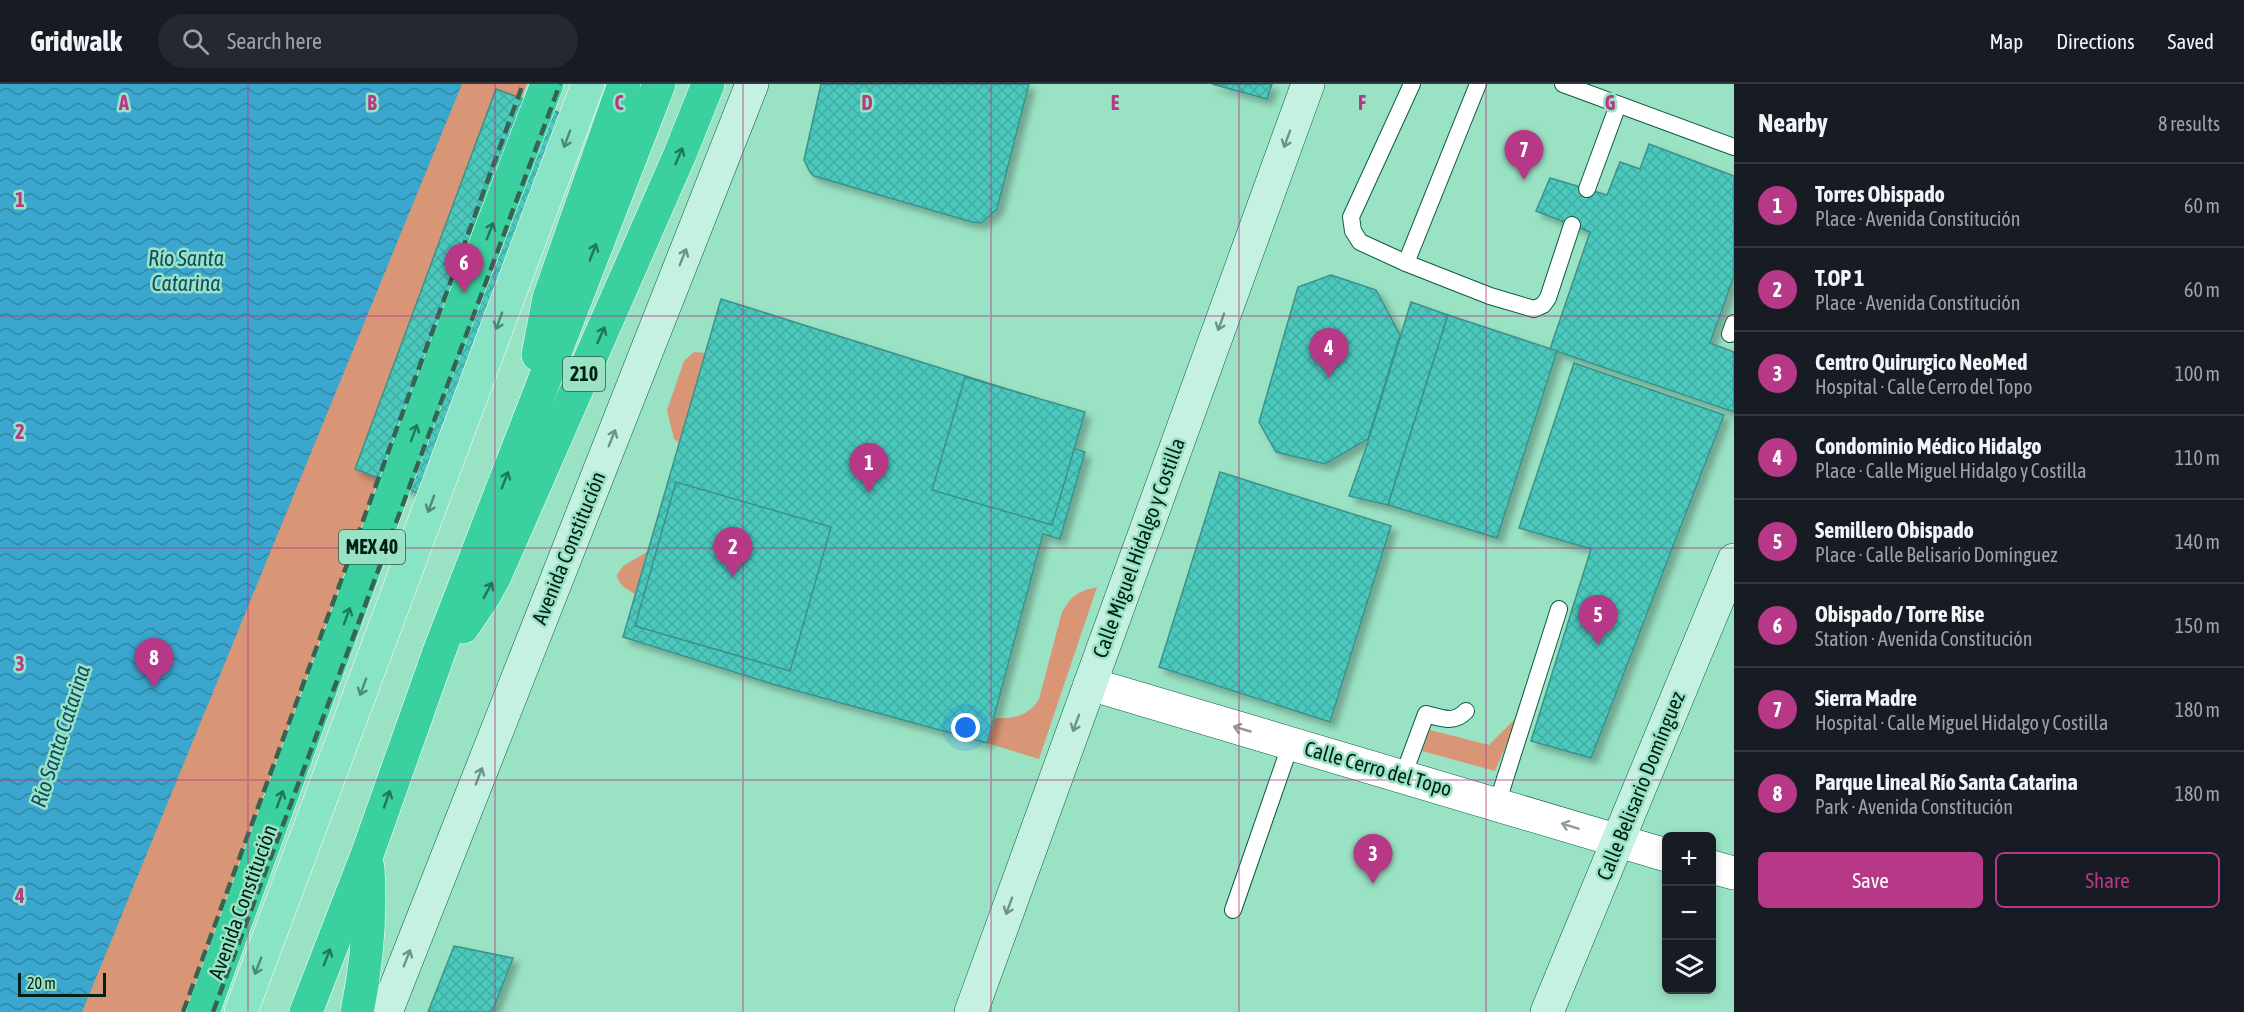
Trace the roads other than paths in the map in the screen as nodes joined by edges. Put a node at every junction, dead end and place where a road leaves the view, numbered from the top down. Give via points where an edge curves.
1 (547, 84) edge
2 (588, 84) edge
3 (624, 84) edge
4 (659, 84) edge
5 (708, 84) edge
6 (752, 84) edge
7 (1308, 84) edge
8 (1412, 84) edge
9 (1478, 84) edge
10 (1563, 84) edge
11 (1618, 105) junction
12 (1734, 147) edge
13 (1587, 189) dead end
14 (1572, 225) dead end
15 (1406, 263) junction
16 (534, 404) junction
17 (1734, 560) edge
18 (1559, 609) dead end
19 (439, 652) junction
20 (1090, 684) junction
21 (1466, 711) dead end
22 (1291, 743) junction
23 (1403, 776) junction
24 (1497, 804) junction
25 (1618, 841) junction
26 (1662, 854) edge
27 (367, 855) junction
28 (1716, 868) edge
29 (1734, 873) edge
30 (1233, 910) dead end
31 (203, 1012) edge
32 (241, 1012) edge
33 (306, 1012) edge
34 (357, 1012) edge
35 (386, 1012) edge
36 (971, 1012) edge
37 (1547, 1012) edge

31 -> 1 highway, Avenida Constitución / MEX 40 via 429,391
2 -> 32 main road, Avenida Constitución
3 - 16 highway via 549,298 540,334
16 -> 4 highway
19 -> 5 highway, 210 via 473,614 495,576
35 -> 6 street, Avenida Constitución
7 -> 20 street, Calle Miguel Hidalgo y Costilla
8 - 15 lane via 1351,217 1360,242
9 - 15 lane
10 - 11 lane
11 - 12 lane
11 - 13 lane
14 - 15 lane via 1548,298 1534,309
19 -> 16 highway
17 - 25 street, Calle Belisario Domínguez
18 - 24 lane
27 -> 19 highway
22 -> 20 street, Calle Cerro del Topo
20 -> 36 street, Calle Miguel Hidalgo y Costilla
21 - 23 lane via 1460,718 1448,720 1426,714
22 - 23 street, Calle Cerro del Topo
22 - 30 lane
23 - 24 street, Calle Cerro del Topo
25 -> 24 street, Calle Cerro del Topo
25 - 26 street, Calle Cerro del Topo
25 - 37 street, Calle Belisario Domínguez
33 -> 27 highway
27 - 34 highway via 368,937
28 - 29 street

